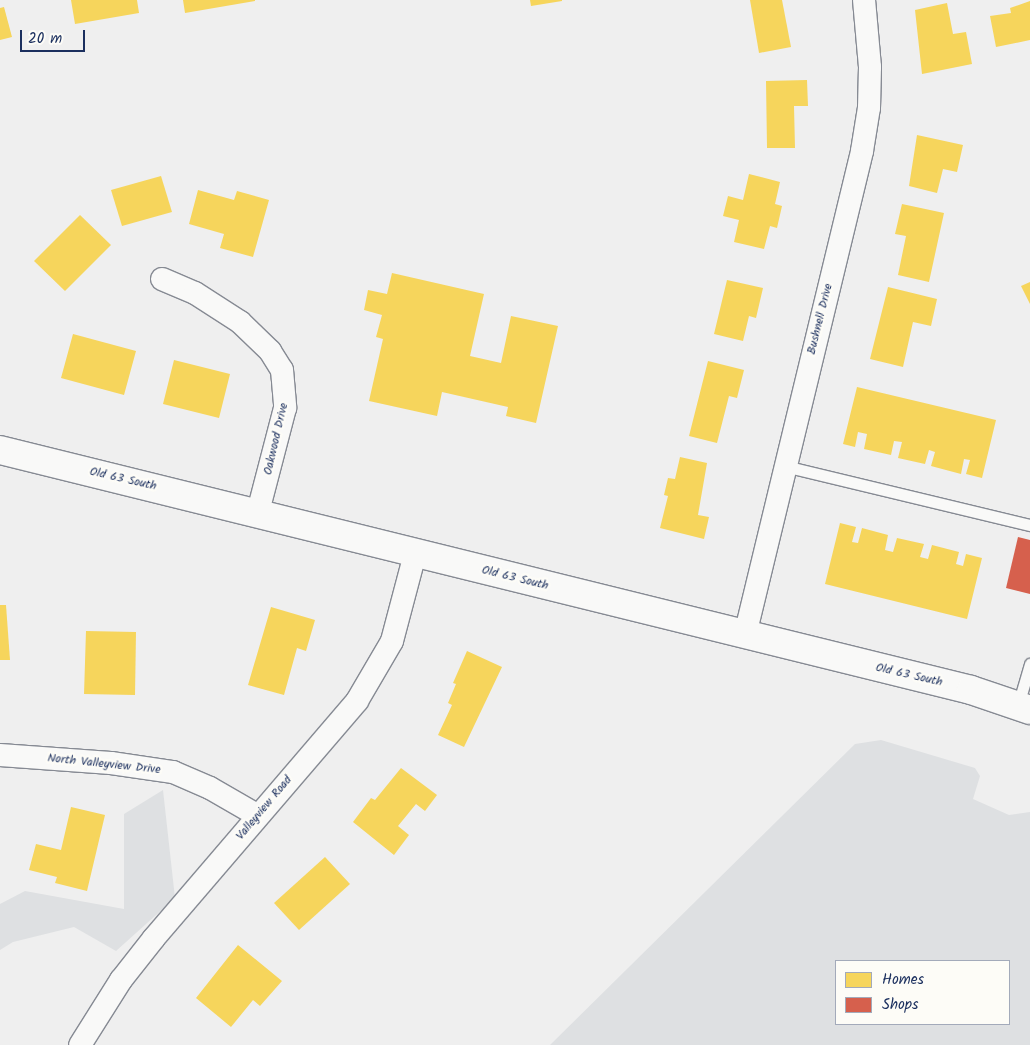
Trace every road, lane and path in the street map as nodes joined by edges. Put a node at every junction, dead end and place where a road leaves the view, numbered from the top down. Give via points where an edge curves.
1 (864, 0) edge
2 (162, 279) dead end
3 (0, 450) edge
4 (784, 466) junction
5 (258, 512) junction
6 (1030, 525) edge
7 (415, 554) junction
8 (745, 635) junction
9 (1030, 664) edge
10 (1024, 708) edge
11 (0, 755) edge
12 (257, 815) junction
13 (80, 1045) edge

1 - 4 street, Bushnell Drive via 870,67 869,108 862,151
2 - 5 street, Oakwood Drive via 203,297 240,322 270,351 282,370 285,408
3 - 5 main road, Old 63 South
4 - 6 lane
4 - 8 street, Bushnell Drive
5 - 7 main road, Old 63 South
7 - 8 main road, Old 63 South
7 - 12 street, Valleyview Road via 392,641 376,672 357,701
8 - 10 main road, Old 63 South via 971,690
9 - 10 lane
11 - 12 street, North Valleyview Drive via 167,771 194,780
12 - 13 street, Valleyview Road via 132,966

